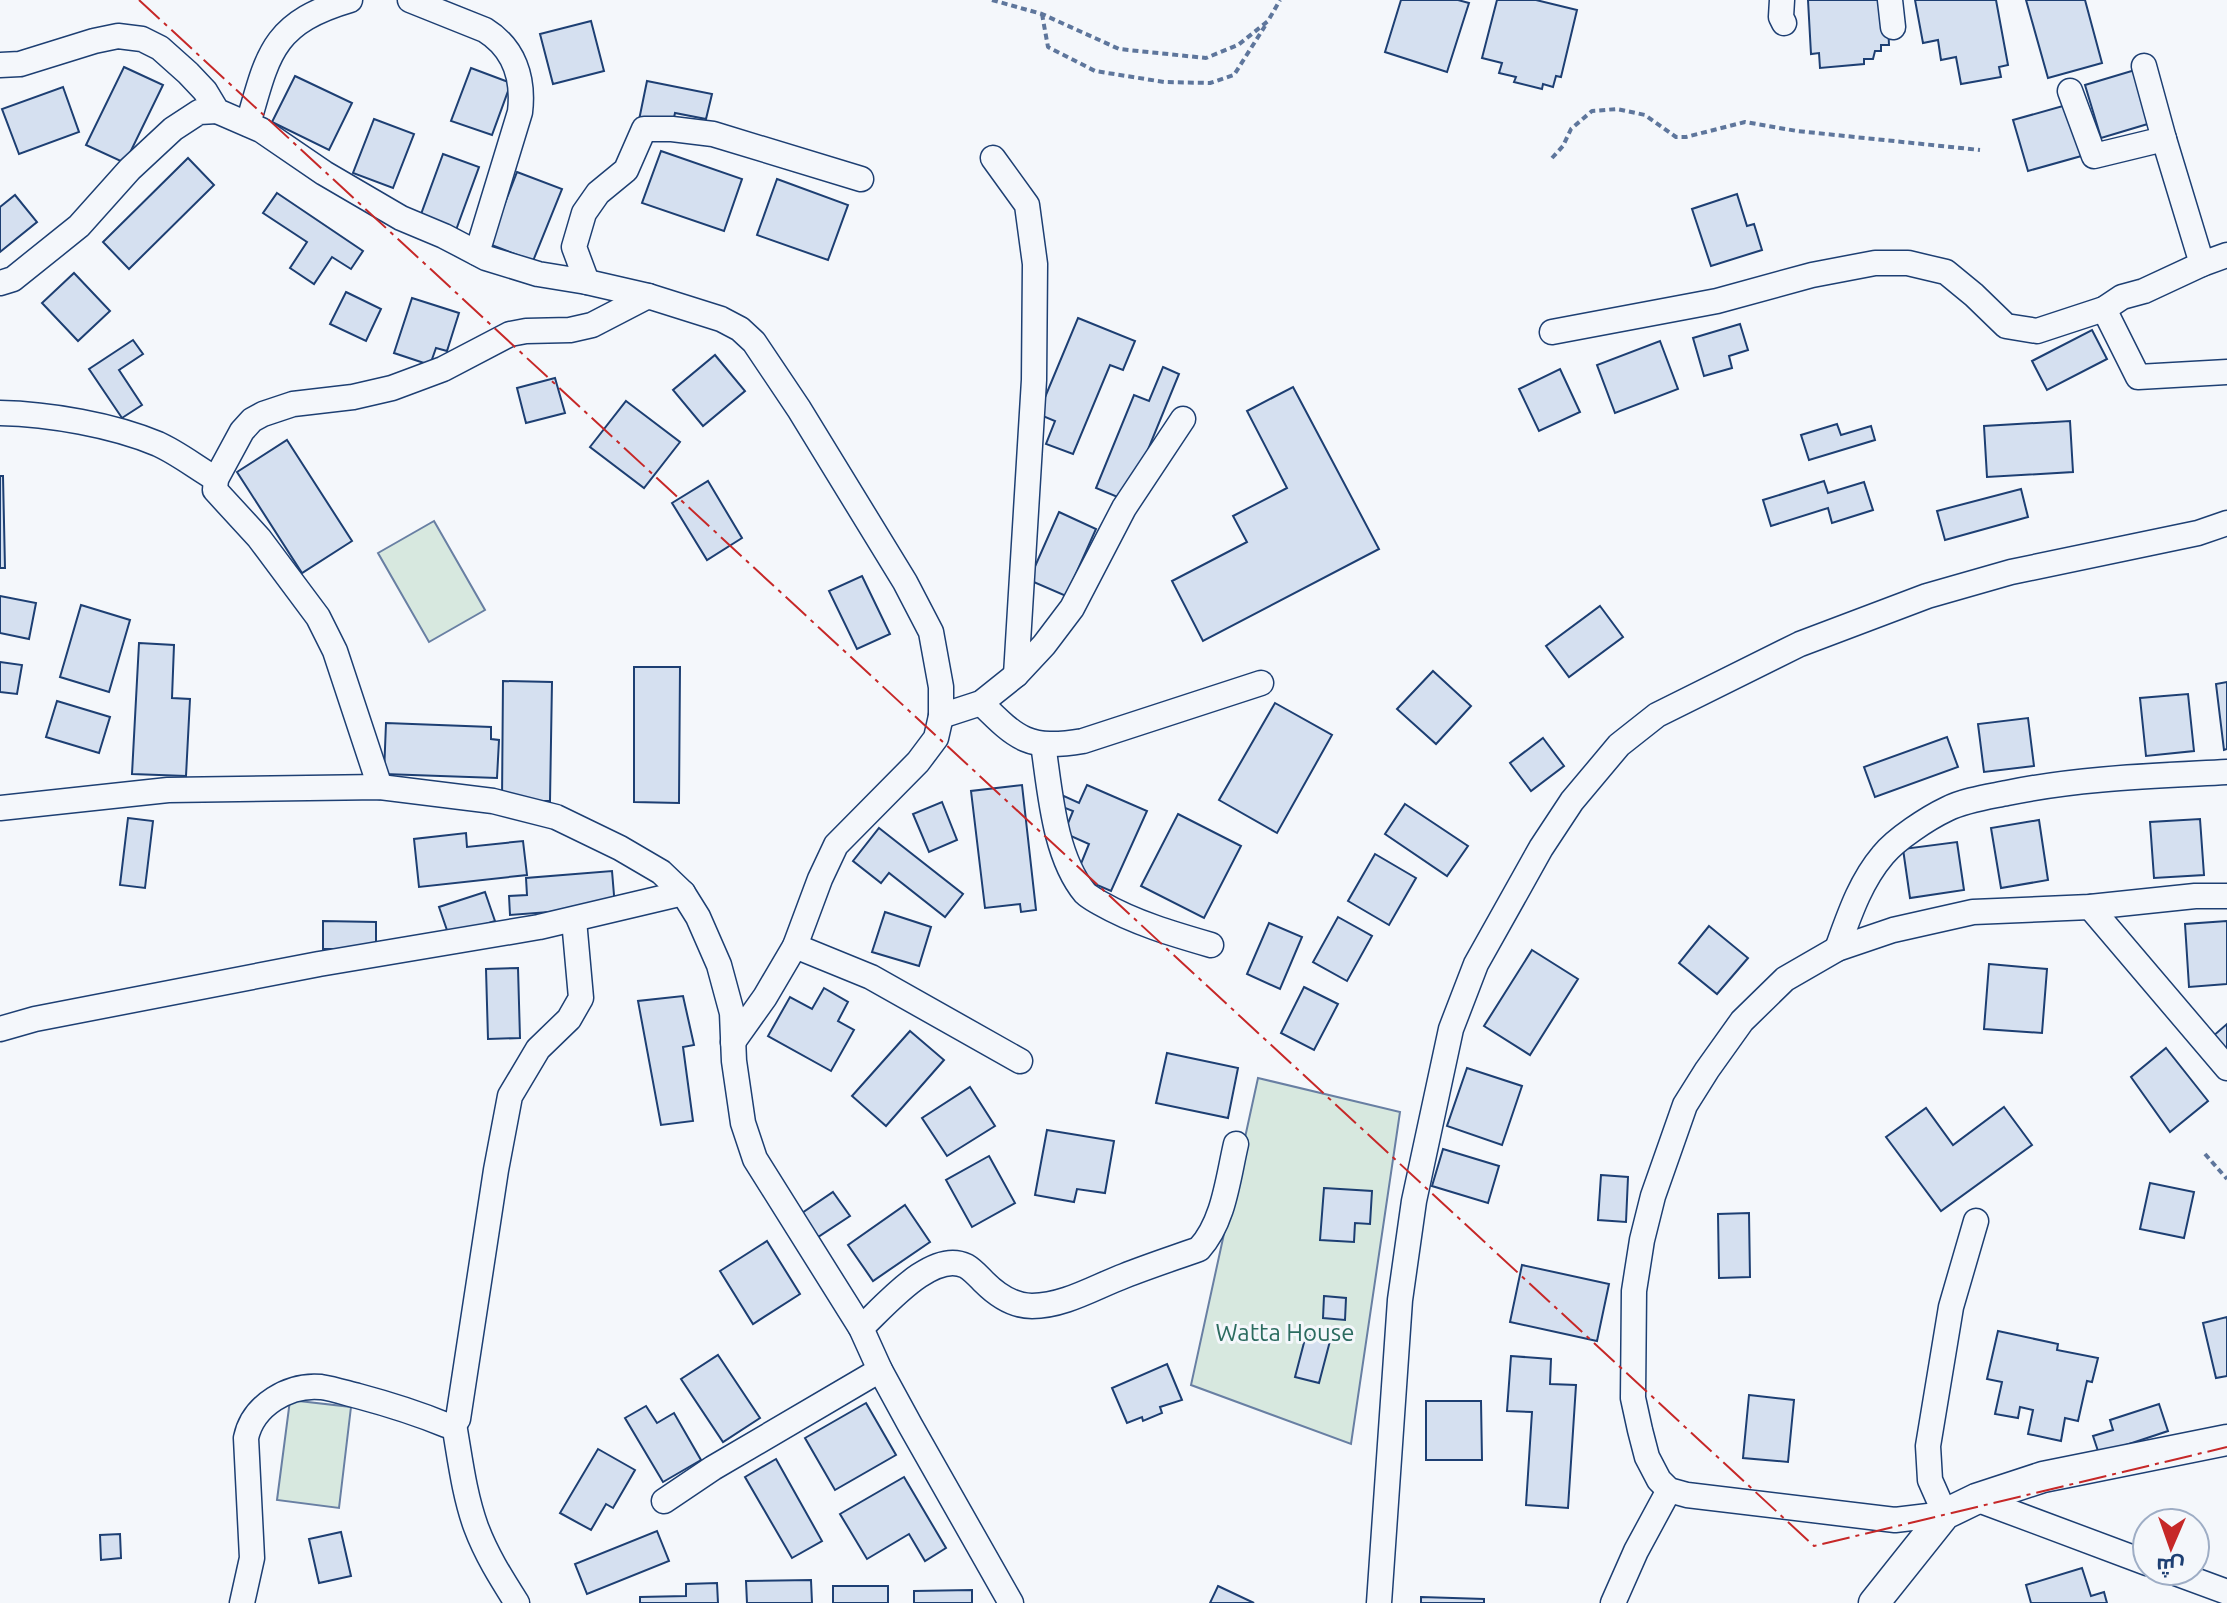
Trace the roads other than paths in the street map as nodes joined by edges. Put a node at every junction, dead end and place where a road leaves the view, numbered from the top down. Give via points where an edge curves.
1 (350, 0) edge
2 (410, 0) edge
3 (1890, 0) edge
4 (1893, 27) dead end
5 (0, 65) edge
6 (2144, 66) dead end
7 (2070, 91) dead end
8 (217, 111) junction
9 (248, 124) junction
10 (2164, 139) junction
11 (993, 158) dead end
12 (861, 179) dead end
13 (477, 253) junction
14 (2227, 255) edge
15 (2202, 264) junction
16 (587, 282) junction
17 (0, 283) edge
18 (648, 296) junction
19 (2104, 309) junction
20 (1552, 332) dead end
21 (2227, 372) edge
22 (0, 413) edge
23 (1183, 419) dead end
24 (216, 479) junction
25 (2227, 523) edge
26 (1016, 675) junction
27 (1261, 683) dead end
28 (981, 703) junction
29 (941, 716) junction
30 (1043, 744) junction
31 (2227, 772) edge
32 (380, 787) junction
33 (0, 808) edge
34 (683, 893) junction
35 (2227, 896) edge
36 (2090, 907) junction
37 (574, 920) junction
38 (1211, 945) dead end
39 (795, 946) junction
40 (1837, 949) junction
41 (0, 1029) edge
42 (733, 1042) junction
43 (1020, 1061) dead end
44 (2227, 1068) edge
45 (1236, 1144) dead end
46 (1976, 1221) dead end
47 (861, 1328) junction
48 (880, 1370) junction
49 (454, 1424) junction
50 (2227, 1440) edge
51 (1669, 1490) junction
52 (1976, 1499) junction
53 (664, 1501) dead end
54 (1945, 1514) junction
55 (2131, 1557) edge
56 (242, 1603) edge
57 (517, 1603) edge
58 (1011, 1603) edge
59 (1379, 1603) edge
60 (1613, 1603) edge
61 (1874, 1603) edge

1 - 9 street via 315,13 275,46
2 - 13 street via 496,37 519,74 520,112
3 - 4 street
5 - 8 street via 118,36 142,39 188,73
6 - 10 street
7 - 10 street via 2094,156
8 - 9 street
8 - 17 street via 199,112 173,129 79,226 13,279
9 - 13 street via 401,218
10 - 15 street
11 - 26 street via 1027,205 1035,264 1034,380
12 - 16 street via 713,134 644,129 626,170 584,213 574,247
13 - 16 street via 538,274
14 - 15 street
15 - 19 street
16 - 18 street
18 - 24 street via 592,325 510,334 392,388 280,407 242,431
18 - 29 street via 721,319 754,342 931,632
19 - 20 street via 2037,331 2006,326 1946,272 1908,263 1875,263 1717,301
19 - 21 street via 2138,377
22 - 24 street via 128,434 159,445
23 - 26 street via 1124,508 1072,608
24 - 32 street via 218,494 259,538 318,617 335,651
25 - 59 street via 2011,572 1927,596 1800,644 1657,715 1619,745 1572,801 1476,964 1451,1029 1414,1201 1400,1300
26 - 28 street
27 - 30 street via 1083,741
28 - 29 street
28 - 30 street via 1010,732
29 - 39 street via 936,738 918,762 836,845
30 - 38 street via 1060,839 1086,895 1118,914
31 - 40 street via 2038,787 1948,808 1883,854 1859,890
32 - 33 street via 168,790
32 - 34 street via 493,801 556,817 661,872
34 - 37 street
34 - 42 street via 719,965 732,1013
35 - 36 street
36 - 40 street via 1973,912
36 - 44 street
37 - 41 street via 319,964
37 - 49 street via 581,998 569,1019 538,1049 510,1096 460,1414
39 - 42 street
39 - 43 street via 871,977
40 - 51 street via 1785,979 1742,1021 1685,1105 1660,1171 1634,1291 1633,1398 1647,1457
42 - 47 street via 743,1123 755,1159
45 - 47 street via 1216,1222 1199,1249 1081,1294 1034,1306 1010,1302 968,1267 945,1264 913,1279
46 - 54 street via 1951,1307 1928,1446 1930,1480
47 - 48 street
48 - 53 street
48 - 58 street
49 - 56 street via 320,1387 274,1398 254,1416 246,1438 252,1558
49 - 57 street via 477,1528
50 - 52 main road via 2043,1477
51 - 54 street via 1895,1520
51 - 60 street
52 - 54 main road
52 - 55 street
54 - 61 main road

